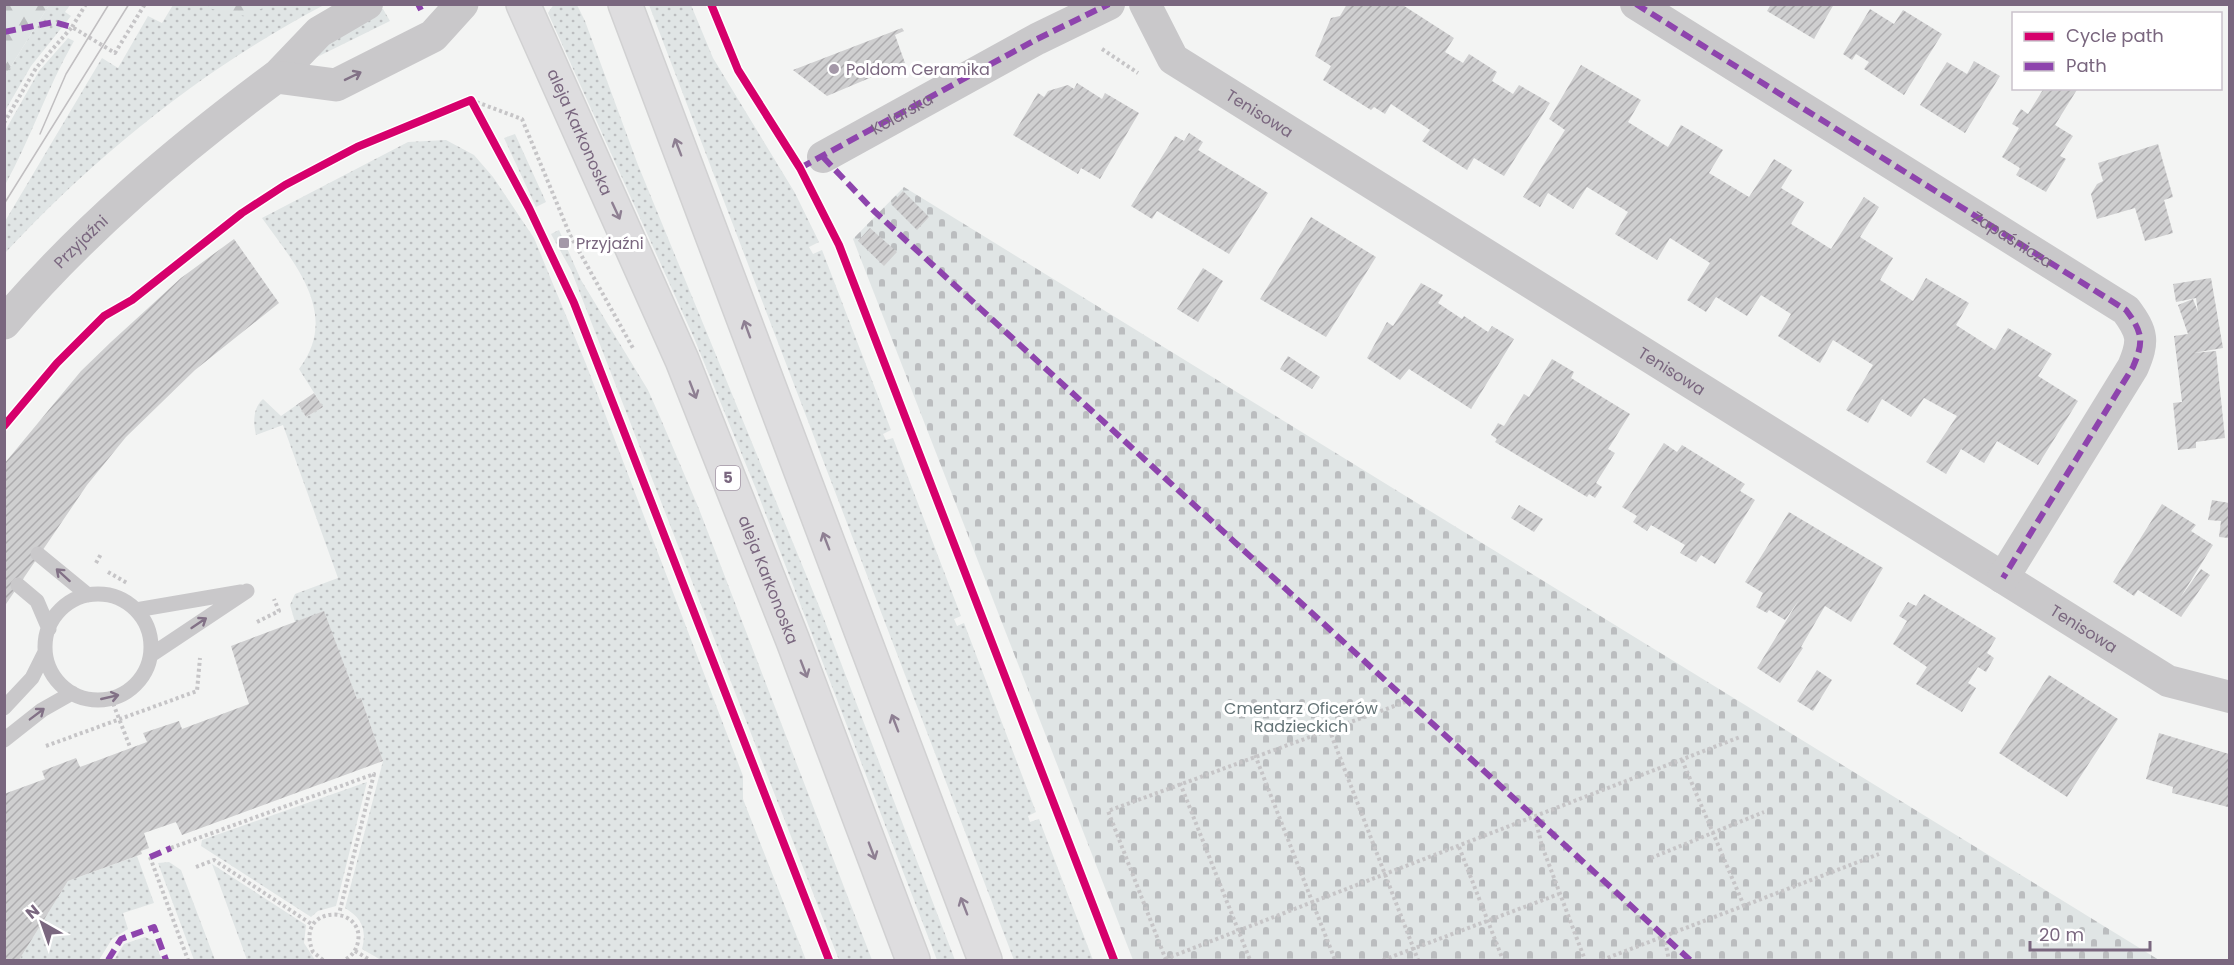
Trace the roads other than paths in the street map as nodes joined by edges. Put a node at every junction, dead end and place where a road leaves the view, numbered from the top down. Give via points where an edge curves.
1 (367, 4) edge
2 (462, 4) edge
3 (523, 4) edge
4 (625, 4) edge
5 (1109, 4) edge
6 (1145, 4) edge
7 (1636, 4) edge
8 (276, 77) junction
9 (823, 157) dead end
10 (4, 323) edge
11 (38, 554) dead end
12 (2003, 578) junction
13 (18, 585) dead end
14 (88, 595) junction
15 (136, 610) junction
16 (49, 629) junction
17 (45, 652) junction
18 (151, 656) junction
19 (72, 693) junction
20 (2229, 697) edge
21 (4, 708) edge
22 (4, 740) edge
23 (913, 960) edge
24 (985, 960) edge

1 - 8 street, Przyjaźni via 320,32
8 -> 2 street via 336,85 433,36
3 -> 23 main road, aleja Karkonoska / 5 via 682,360
24 -> 4 main road
5 - 9 street, Kolarska via 1037,39
6 - 12 street, Tenisowa via 1173,59
7 - 12 street, Zapaśnicza via 2126,310 2140,328 2140,349 2133,368
8 - 10 street, Przyjaźni via 189,144 103,219 50,269
14 -> 11 lane
12 - 20 street, Tenisowa via 2168,681
13 - 16 lane via 37,601
14 - 15 lane via 114,596
14 - 16 lane via 65,605
15 - 18 lane via 149,630
18 -> 15 lane via 247,591
16 - 17 lane
17 - 19 lane via 54,675
17 - 21 lane via 32,678
19 -> 18 lane via 97,700 111,698 134,686
22 -> 19 lane via 42,710

